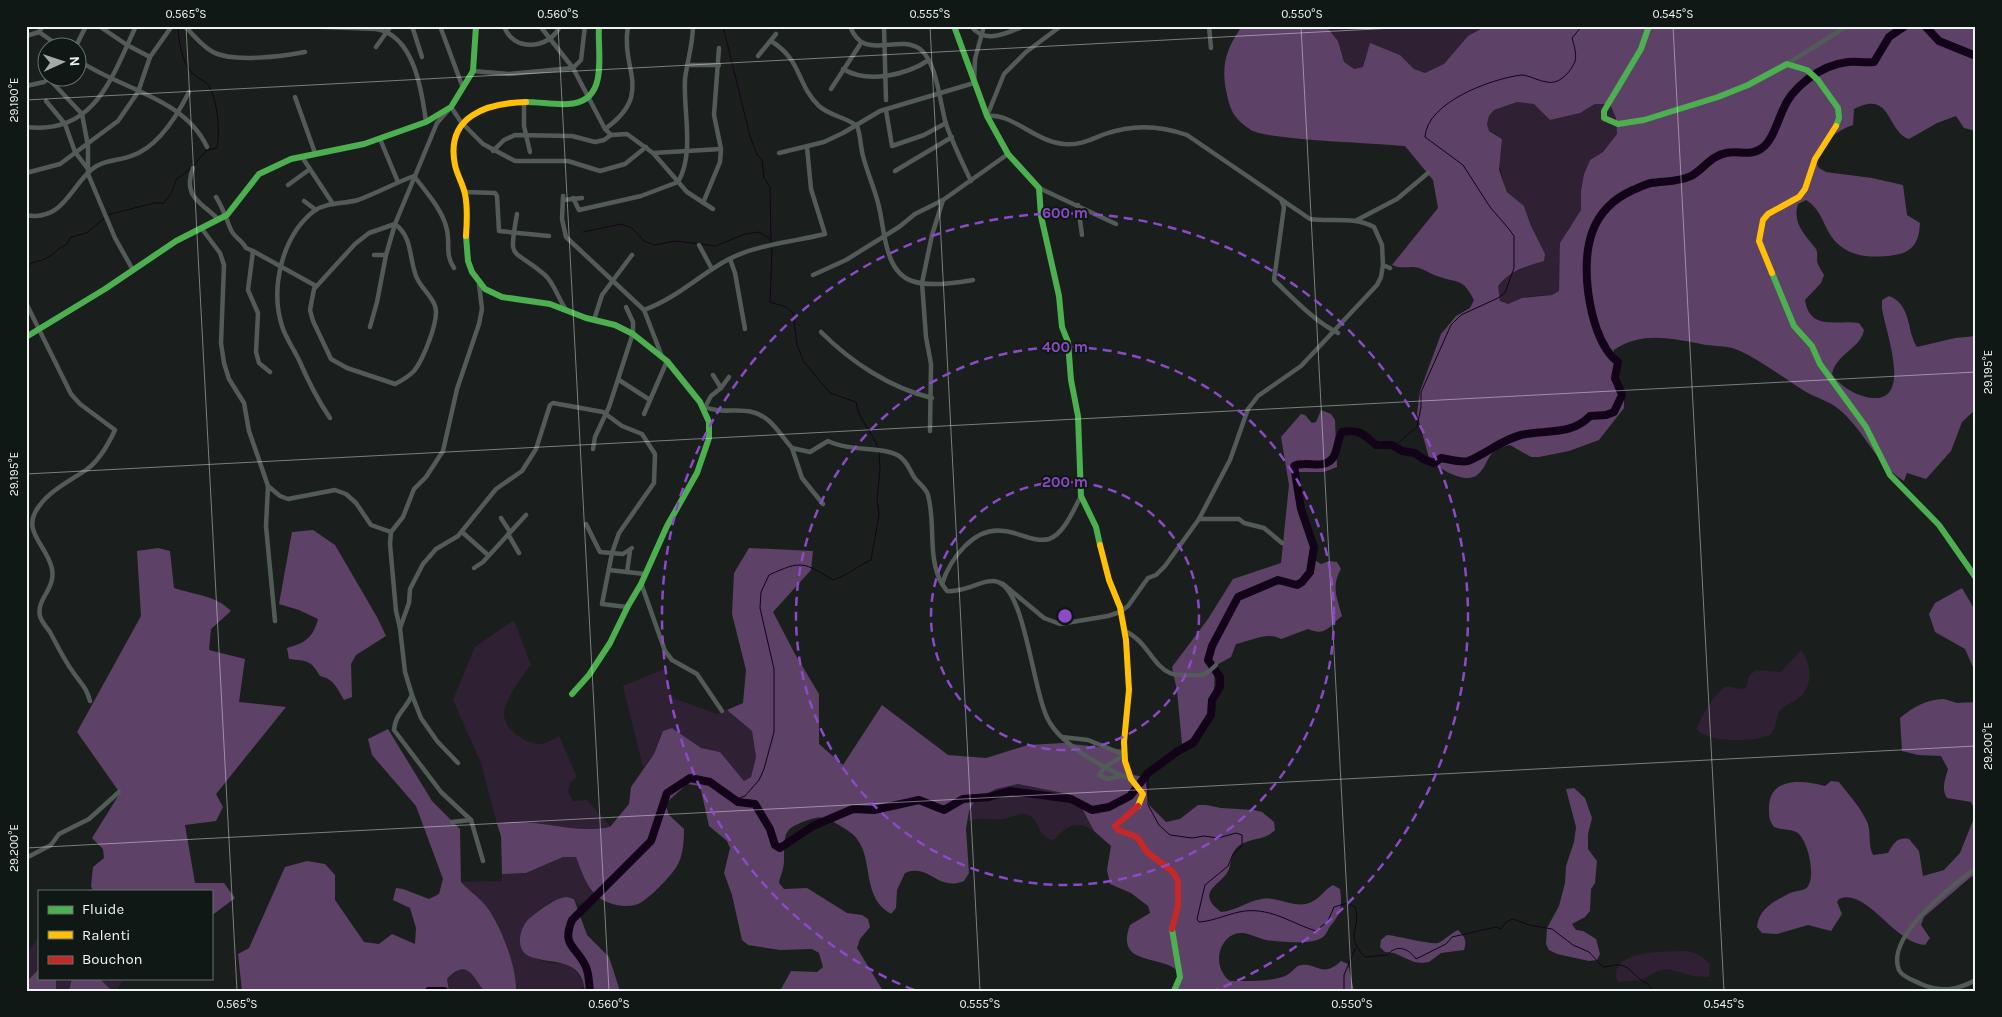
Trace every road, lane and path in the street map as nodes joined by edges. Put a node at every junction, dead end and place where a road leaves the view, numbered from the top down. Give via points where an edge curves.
1 (43, 26) edge
2 (86, 26) edge
3 (99, 26) edge
4 (136, 26) edge
5 (172, 26) edge
6 (184, 26) edge
7 (301, 26) edge
8 (391, 26) edge
9 (412, 26) edge
10 (440, 26) edge
11 (476, 26) edge
12 (504, 26) edge
13 (540, 26) edge
14 (560, 26) edge
15 (585, 26) edge
16 (599, 26) edge
17 (628, 26) edge
18 (693, 26) edge
19 (850, 26) edge
20 (954, 26) edge
21 (971, 26) edge
22 (984, 26) edge
23 (1024, 26) edge
24 (1061, 26) edge
25 (1209, 26) edge
26 (1649, 26) edge
27 (1847, 26) edge
28 (884, 27) edge
29 (362, 28) edge
30 (387, 31) junction
31 (39, 32) junction
32 (776, 34) dead end
33 (982, 35) junction
34 (26, 36) edge
35 (48, 38) edge
36 (80, 38) edge
37 (550, 41) junction
38 (771, 42) junction
39 (862, 43) junction
40 (127, 45) junction
41 (883, 46) junction
42 (376, 47) dead end
43 (719, 48) dead end
44 (1211, 48) dead end
45 (305, 52) dead end
46 (758, 56) dead end
47 (150, 57) junction
48 (422, 57) dead end
49 (929, 60) junction
50 (1787, 64) junction
51 (687, 65) junction
52 (719, 65) junction
53 (88, 66) edge
54 (572, 68) junction
55 (843, 70) junction
56 (473, 71) junction
57 (884, 75) junction
58 (111, 79) junction
59 (974, 83) junction
60 (59, 88) edge
61 (831, 88) dead end
62 (463, 89) junction
63 (138, 92) junction
64 (189, 92) dead end
65 (940, 93) junction
66 (296, 97) dead end
67 (588, 100) junction
68 (886, 100) dead end
69 (46, 101) dead end
70 (524, 102) junction
71 (451, 106) junction
72 (886, 110) junction
73 (177, 112) junction
74 (82, 114) junction
75 (987, 116) junction
76 (426, 122) junction
77 (461, 122) junction
78 (946, 123) junction
79 (65, 124) junction
80 (857, 126) junction
81 (26, 127) edge
82 (605, 129) junction
83 (611, 134) junction
84 (526, 135) junction
85 (952, 138) junction
86 (380, 139) junction
87 (88, 143) junction
88 (207, 147) dead end
89 (646, 147) junction
90 (807, 147) junction
91 (721, 149) junction
92 (686, 150) junction
93 (493, 151) junction
94 (75, 152) junction
95 (530, 152) dead end
96 (315, 153) junction
97 (653, 153) junction
98 (779, 153) dead end
99 (1008, 154) junction
100 (302, 157) junction
101 (194, 168) dead end
102 (310, 169) junction
103 (88, 171) junction
104 (895, 171) dead end
105 (26, 173) edge
106 (1428, 174) dead end
107 (414, 176) junction
108 (971, 181) junction
109 (398, 182) junction
110 (678, 182) junction
111 (288, 186) dead end
112 (1039, 188) junction
113 (464, 192) junction
114 (216, 197) dead end
115 (573, 198) junction
116 (582, 198) dead end
117 (1280, 198) junction
118 (942, 200) junction
119 (304, 201) dead end
120 (704, 203) junction
121 (332, 204) junction
122 (1078, 205) junction
123 (316, 210) junction
124 (713, 210) dead end
125 (518, 214) dead end
126 (227, 215) junction
127 (26, 216) edge
128 (219, 220) junction
129 (1358, 220) junction
130 (396, 224) junction
131 (1116, 224) dead end
132 (202, 229) junction
133 (513, 234) junction
134 (548, 236) dead end
135 (884, 236) junction
136 (1082, 236) dead end
137 (699, 245) dead end
138 (253, 251) junction
139 (374, 255) dead end
140 (386, 255) junction
141 (632, 255) dead end
142 (730, 259) junction
143 (1383, 265) junction
144 (281, 268) junction
145 (454, 268) dead end
146 (1390, 268) dead end
147 (712, 269) junction
148 (133, 270) junction
149 (813, 275) dead end
150 (612, 280) junction
151 (973, 280) dead end
152 (478, 283) junction
153 (922, 283) junction
154 (316, 286) junction
155 (26, 303) edge
156 (626, 308) dead end
157 (565, 310) junction
158 (644, 310) junction
159 (594, 320) junction
160 (370, 327) dead end
161 (745, 329) dead end
162 (40, 330) junction
163 (821, 332) dead end
164 (1336, 332) junction
165 (634, 333) junction
166 (26, 337) edge
167 (661, 354) junction
168 (666, 360) junction
169 (1301, 366) junction
170 (1307, 366) dead end
171 (270, 372) dead end
172 (713, 375) dead end
173 (729, 377) dead end
174 (618, 380) junction
175 (721, 388) junction
176 (932, 398) junction
177 (650, 400) junction
178 (705, 407) junction
179 (605, 414) junction
180 (644, 414) dead end
181 (330, 418) dead end
182 (930, 431) dead end
183 (792, 448) junction
184 (593, 449) dead end
185 (268, 486) junction
186 (1081, 496) junction
187 (824, 504) dead end
188 (526, 515) dead end
189 (501, 518) dead end
190 (1199, 519) junction
191 (586, 524) dead end
192 (391, 532) junction
193 (462, 532) junction
194 (508, 533) junction
195 (1282, 543) dead end
196 (519, 553) dead end
197 (612, 553) junction
198 (488, 555) junction
199 (474, 568) dead end
200 (609, 570) junction
201 (627, 572) junction
202 (645, 574) junction
203 (1976, 578) edge
204 (641, 583) junction
205 (942, 584) junction
206 (1003, 584) junction
207 (627, 607) junction
208 (1120, 612) junction
209 (275, 622) dead end
210 (400, 628) junction
211 (1125, 631) junction
212 (1216, 666) dead end
213 (572, 694) dead end
214 (412, 695) junction
215 (90, 701) dead end
216 (722, 711) dead end
217 (1060, 737) junction
218 (1125, 755) junction
219 (458, 763) dead end
220 (1105, 767) junction
221 (1122, 776) junction
222 (1133, 782) junction
223 (119, 792) dead end
224 (471, 820) junction
225 (452, 822) dead end
226 (26, 858) edge
227 (482, 861) dead end
228 (1976, 868) edge
229 (1976, 980) edge
230 (1174, 991) edge

1 - 31 street
2 - 36 street
3 - 40 street
4 - 40 street
5 - 47 street
6 - 45 street via 214,53 226,56 264,58
7 - 29 street
8 - 30 street
9 - 48 street
10 - 62 street
11 - 56 street
12 - 37 street via 514,40 526,45
13 - 37 street
14 - 37 street
15 - 54 street via 581,60
16 - 67 street via 600,75 598,85
17 - 82 street via 632,92 623,113
18 - 51 street
19 - 39 street via 852,34
20 - 59 street
21 - 33 street
22 - 33 street
23 - 33 street via 1002,35
24 - 75 street via 1026,52 1004,74
25 - 44 street
26 - 50 street via 1641,49 1604,111 1604,118 1610,122 1628,124 1713,99
27 - 50 street
28 - 41 street
29 - 30 street
30 - 42 street
30 - 76 street via 405,49 423,96
31 - 34 street
31 - 35 street
32 - 38 street
33 - 59 street
37 - 54 street
38 - 46 street
38 - 80 street via 791,58 819,106
39 - 41 street
39 - 55 street
40 - 47 street
40 - 58 street
41 - 49 street via 912,44
41 - 57 street
43 - 52 street
47 - 63 street
49 - 57 street via 907,71
49 - 65 street
50 - 203 street via 1802,67 1818,78 1826,95 1838,108 1838,121 1815,160 1805,189 1796,199 1760,220 1759,241 1794,326 1812,346 1820,364 1866,427 1890,475 1939,524
51 - 52 street
51 - 92 street
52 - 91 street via 714,115
53 - 58 street
54 - 56 street via 509,74
54 - 67 street
55 - 57 street via 854,75
55 - 61 street
56 - 62 street
57 - 68 street
58 - 63 street
58 - 74 street via 100,99
59 - 65 street
59 - 75 street
60 - 74 street
62 - 71 street
63 - 73 street via 163,102
63 - 87 street via 118,121
64 - 73 street
65 - 72 street
65 - 78 street
66 - 96 street
67 - 70 street via 576,104
67 - 82 street
69 - 79 street
70 - 77 street via 487,107
70 - 84 street
71 - 76 street
71 - 77 street
71 - 107 street via 437,123
72 - 78 street via 892,146
72 - 80 street via 871,115
73 - 88 street via 201,133
73 - 103 street via 143,151
74 - 79 street
74 - 87 street
75 - 99 street
75 - 117 street via 1002,116 1038,137 1066,145 1132,127 1170,128 1196,139 1240,173
76 - 86 street
77 - 93 street
77 - 113 street via 454,155
78 - 85 street
79 - 81 street
79 - 94 street
80 - 90 street
80 - 135 street
82 - 83 street
83 - 84 street via 595,142 572,136
83 - 89 street via 627,134
84 - 93 street via 508,137
84 - 95 street
85 - 104 street
85 - 108 street
86 - 96 street
86 - 109 street
87 - 94 street
87 - 103 street
89 - 93 street via 625,164 600,171 568,161 515,161
89 - 97 street
90 - 98 street
90 - 142 street via 811,189 825,234 768,246
91 - 92 street
91 - 120 street via 718,170
92 - 97 street
92 - 110 street
94 - 103 street
94 - 105 street via 60,164
96 - 100 street
97 - 110 street
99 - 108 street
99 - 112 street
100 - 102 street
100 - 126 street via 259,174
101 - 128 street via 189,182 192,196
102 - 111 street
102 - 121 street
103 - 127 street via 68,200 52,212
103 - 148 street via 106,218
106 - 129 street via 1397,199
107 - 109 street
107 - 130 street
107 - 145 street via 432,200 447,229 447,252
108 - 118 street
109 - 121 street via 358,200
110 - 115 street via 641,196 579,210
110 - 120 street
112 - 122 street
112 - 186 street via 1041,216 1056,281 1062,327 1068,342 1078,416
113 - 133 street via 494,193 498,202 497,229
113 - 152 street via 466,256
114 - 126 street
115 - 116 street
115 - 150 street via 563,198 562,219 566,236
117 - 129 street via 1310,219
117 - 164 street via 1284,207 1274,280 1315,318
118 - 135 street
118 - 153 street
119 - 123 street
120 - 124 street
121 - 123 street
122 - 131 street
122 - 136 street
123 - 144 street via 302,222 290,240
125 - 133 street
126 - 128 street
126 - 138 street via 234,234
128 - 132 street
129 - 143 street via 1374,227 1380,236
130 - 140 street
130 - 154 street via 369,233
130 - 154 street via 404,231 409,244 415,274 435,306 436,324 431,338 416,369 406,379 395,384 385,382 331,359 310,310 310,299
132 - 148 street via 176,241
132 - 185 street via 224,265 221,342 224,363 229,379 244,403 249,431
133 - 134 street
133 - 157 street via 516,255 546,276
135 - 149 street via 846,260
135 - 153 street via 892,262 901,274 910,281
137 - 147 street
138 - 144 street
138 - 171 street via 248,290 258,313 256,352 259,363
139 - 140 street
140 - 160 street
141 - 150 street
142 - 147 street
142 - 161 street
143 - 146 street
143 - 164 street via 1377,285
144 - 154 street
144 - 181 street via 278,290 282,326
147 - 158 street via 663,303
148 - 162 street
150 - 158 street
150 - 159 street via 602,295
151 - 153 street
152 - 157 street via 500,297 518,302 553,304
152 - 192 street via 482,309 480,324 457,389 443,451 426,478 414,489 403,517
153 - 176 street
155 - 162 street
156 - 165 street
157 - 159 street
158 - 167 street
159 - 165 street
162 - 166 street
162 - 215 street via 71,394 114,430 99,457 40,504 32,519 34,538 47,552 53,571 52,587 42,600 40,615 73,673 86,687
163 - 176 street via 840,350 885,379 908,392
164 - 169 street
165 - 167 street
165 - 174 street
167 - 168 street
168 - 177 street
168 - 178 street
169 - 170 street
169 - 190 street via 1264,391 1248,409 1230,460
172 - 175 street
173 - 175 street
174 - 177 street
174 - 179 street
175 - 178 street
176 - 182 street
177 - 180 street
178 - 183 street via 721,412 757,414 778,429
178 - 202 street via 709,436 706,450
179 - 184 street
179 - 193 street via 553,403 532,456 516,477 496,489
179 - 197 street via 642,434 655,454 654,483 619,533
183 - 187 street via 802,478
183 - 205 street via 810,452 828,441 843,448 898,455 906,462 928,493 936,574
185 - 192 street via 288,499 335,490 346,494 371,525
185 - 209 street via 266,526
186 - 205 street via 1058,533 1050,538 1038,539 1005,530 983,532 975,537 945,574
186 - 208 street via 1096,527 1108,580
188 - 194 street
189 - 194 street
190 - 195 street via 1239,519 1264,528
190 - 208 street via 1164,566 1148,578
191 - 197 street via 599,551
192 - 210 street via 391,562
193 - 198 street
193 - 210 street via 436,549 423,564 410,589 409,604
194 - 196 street
194 - 198 street
197 - 200 street
197 - 201 street via 623,554 631,550
198 - 199 street
200 - 201 street
200 - 207 street via 602,604
201 - 202 street
202 - 204 street
204 - 207 street
204 - 216 street via 665,651 672,660 697,674
205 - 206 street via 947,591 954,592 989,580
206 - 208 street via 1044,618 1060,624
206 - 217 street via 1026,634 1042,707
207 - 213 street via 602,659 587,681
208 - 211 street
210 - 214 street via 405,672
211 - 212 street via 1142,642 1169,673 1200,677
211 - 218 street via 1129,689
214 - 219 street via 421,718 436,741
214 - 224 street via 394,719 394,730 441,792
217 - 218 street via 1088,740
217 - 220 street
218 - 220 street
218 - 222 street
220 - 221 street
220 - 221 street via 1100,777
221 - 222 street
222 - 230 street via 1143,794 1140,804 1115,826 1137,837 1147,852 1173,872 1178,881 1178,905 1171,932 1179,970 1178,985
223 - 226 street via 89,819 59,834 51,845
224 - 225 street
224 - 227 street
228 - 229 street via 1915,922 1904,938 1898,956 1902,974 1929,988 1952,989

